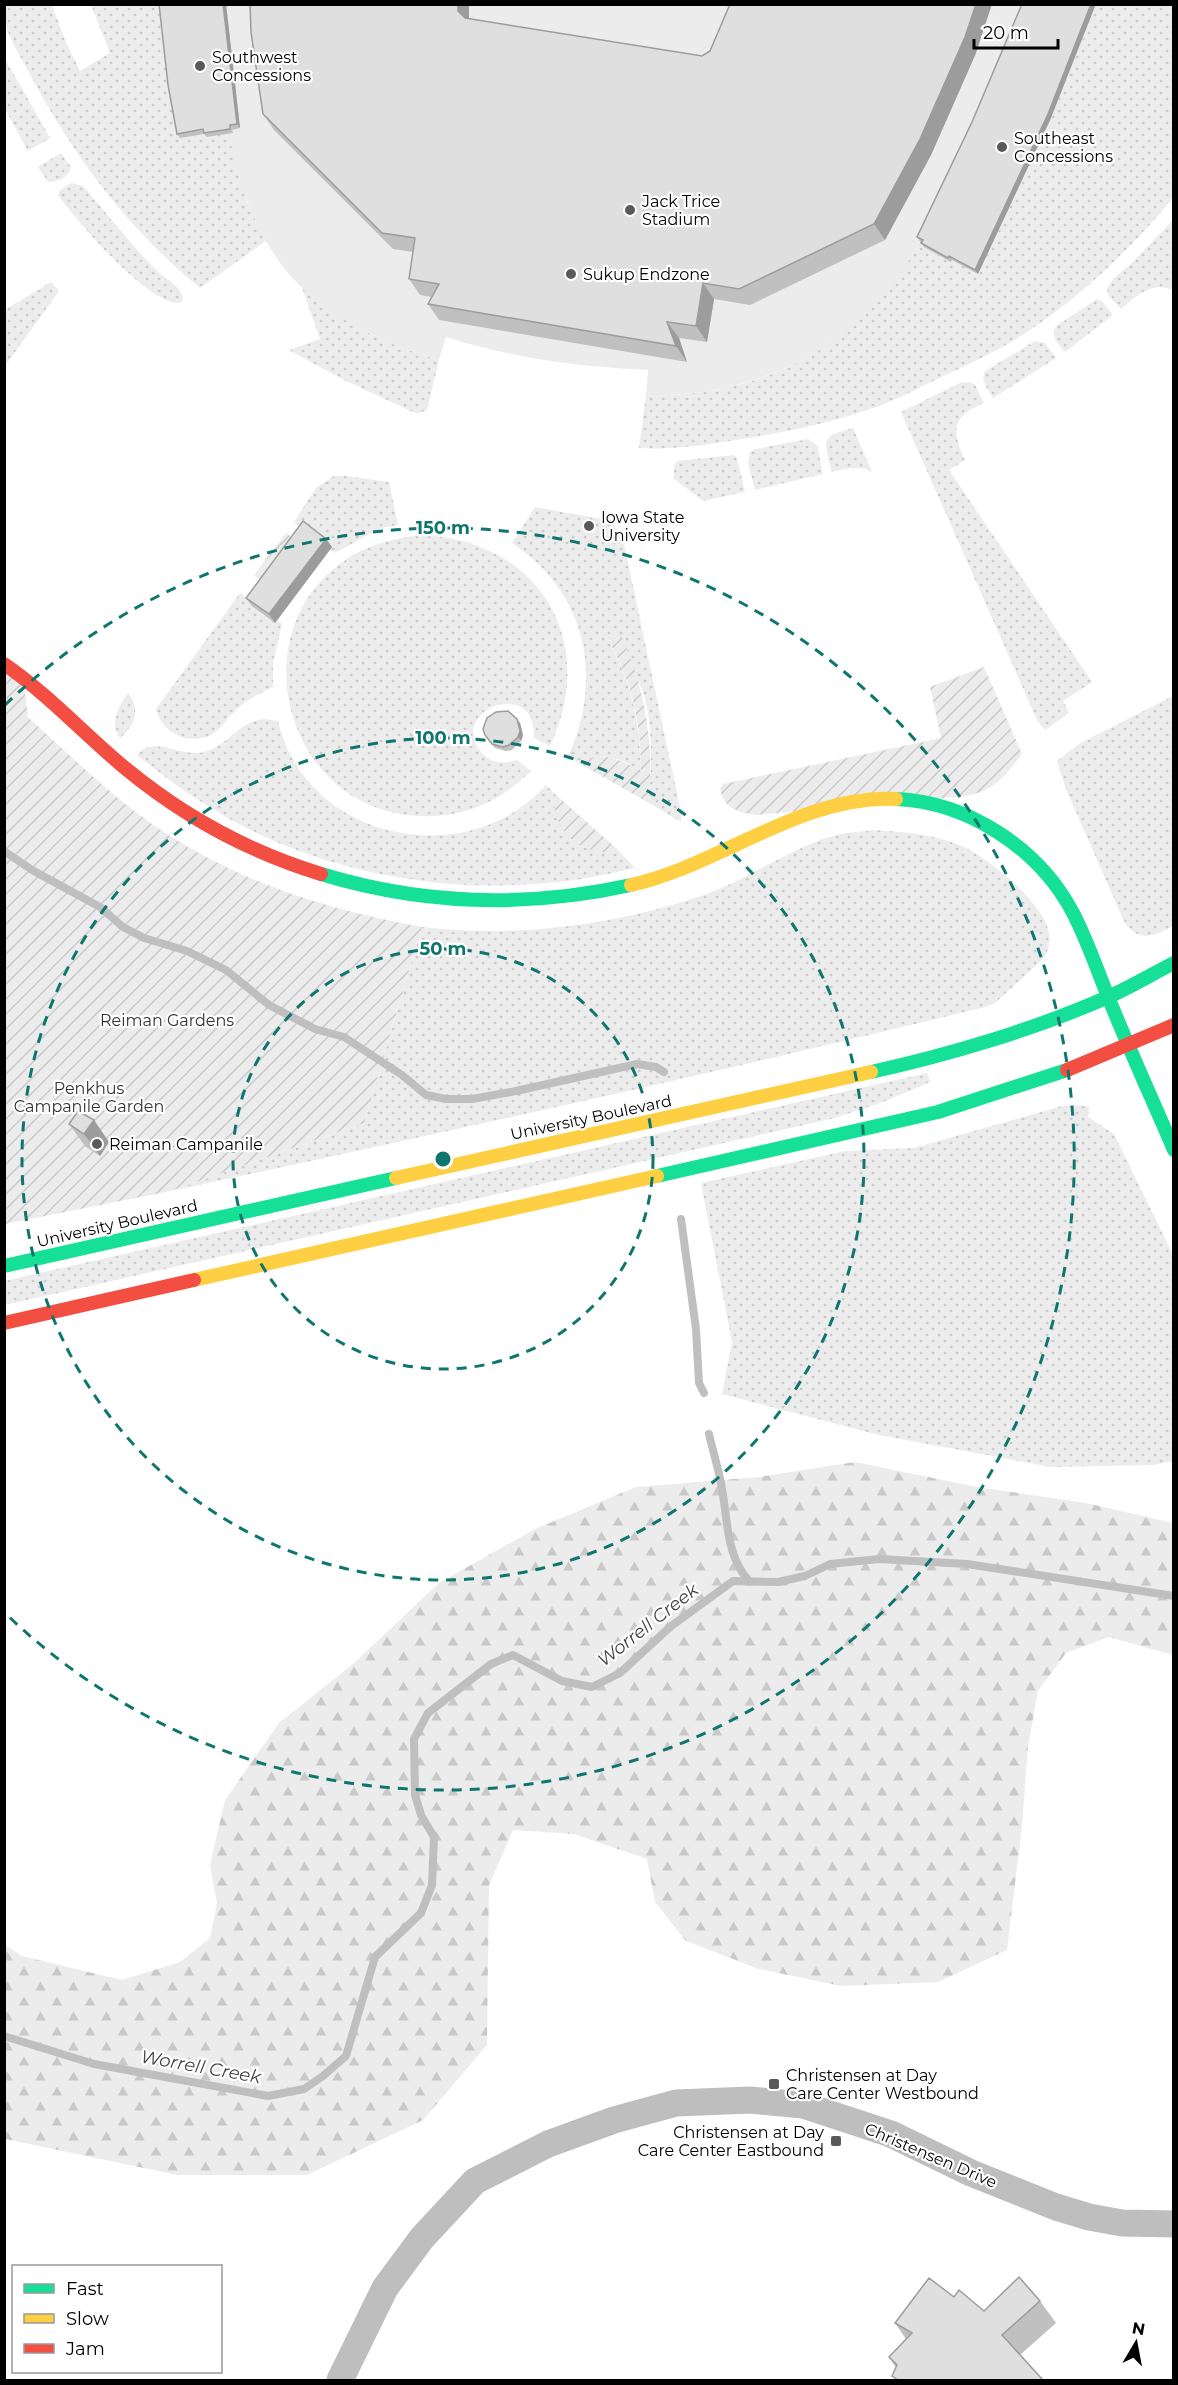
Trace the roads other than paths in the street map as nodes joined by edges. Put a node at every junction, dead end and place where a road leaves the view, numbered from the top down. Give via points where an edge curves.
1 (4, 664) edge
2 (1173, 963) edge
3 (1108, 997) junction
4 (1173, 1025) edge
5 (1129, 1047) junction
6 (1173, 1150) edge
7 (4, 1266) edge
8 (4, 1323) edge
9 (1173, 2224) edge
10 (340, 2380) edge

1 - 3 main road via 137,777 190,816 274,857 391,893 473,902 566,898 651,881 832,806 877,798 902,799 963,813 994,829 1049,876 1079,924
2 - 3 main road, University Boulevard
3 - 5 main road
3 - 7 main road, University Boulevard via 921,1061
4 - 5 main road
5 - 6 main road
5 - 8 main road via 1038,1082 938,1113
9 - 10 street, Christensen Drive via 1122,2223 1089,2217 971,2173 891,2134 803,2105 750,2100 676,2103 548,2144 475,2181 422,2238 385,2288

